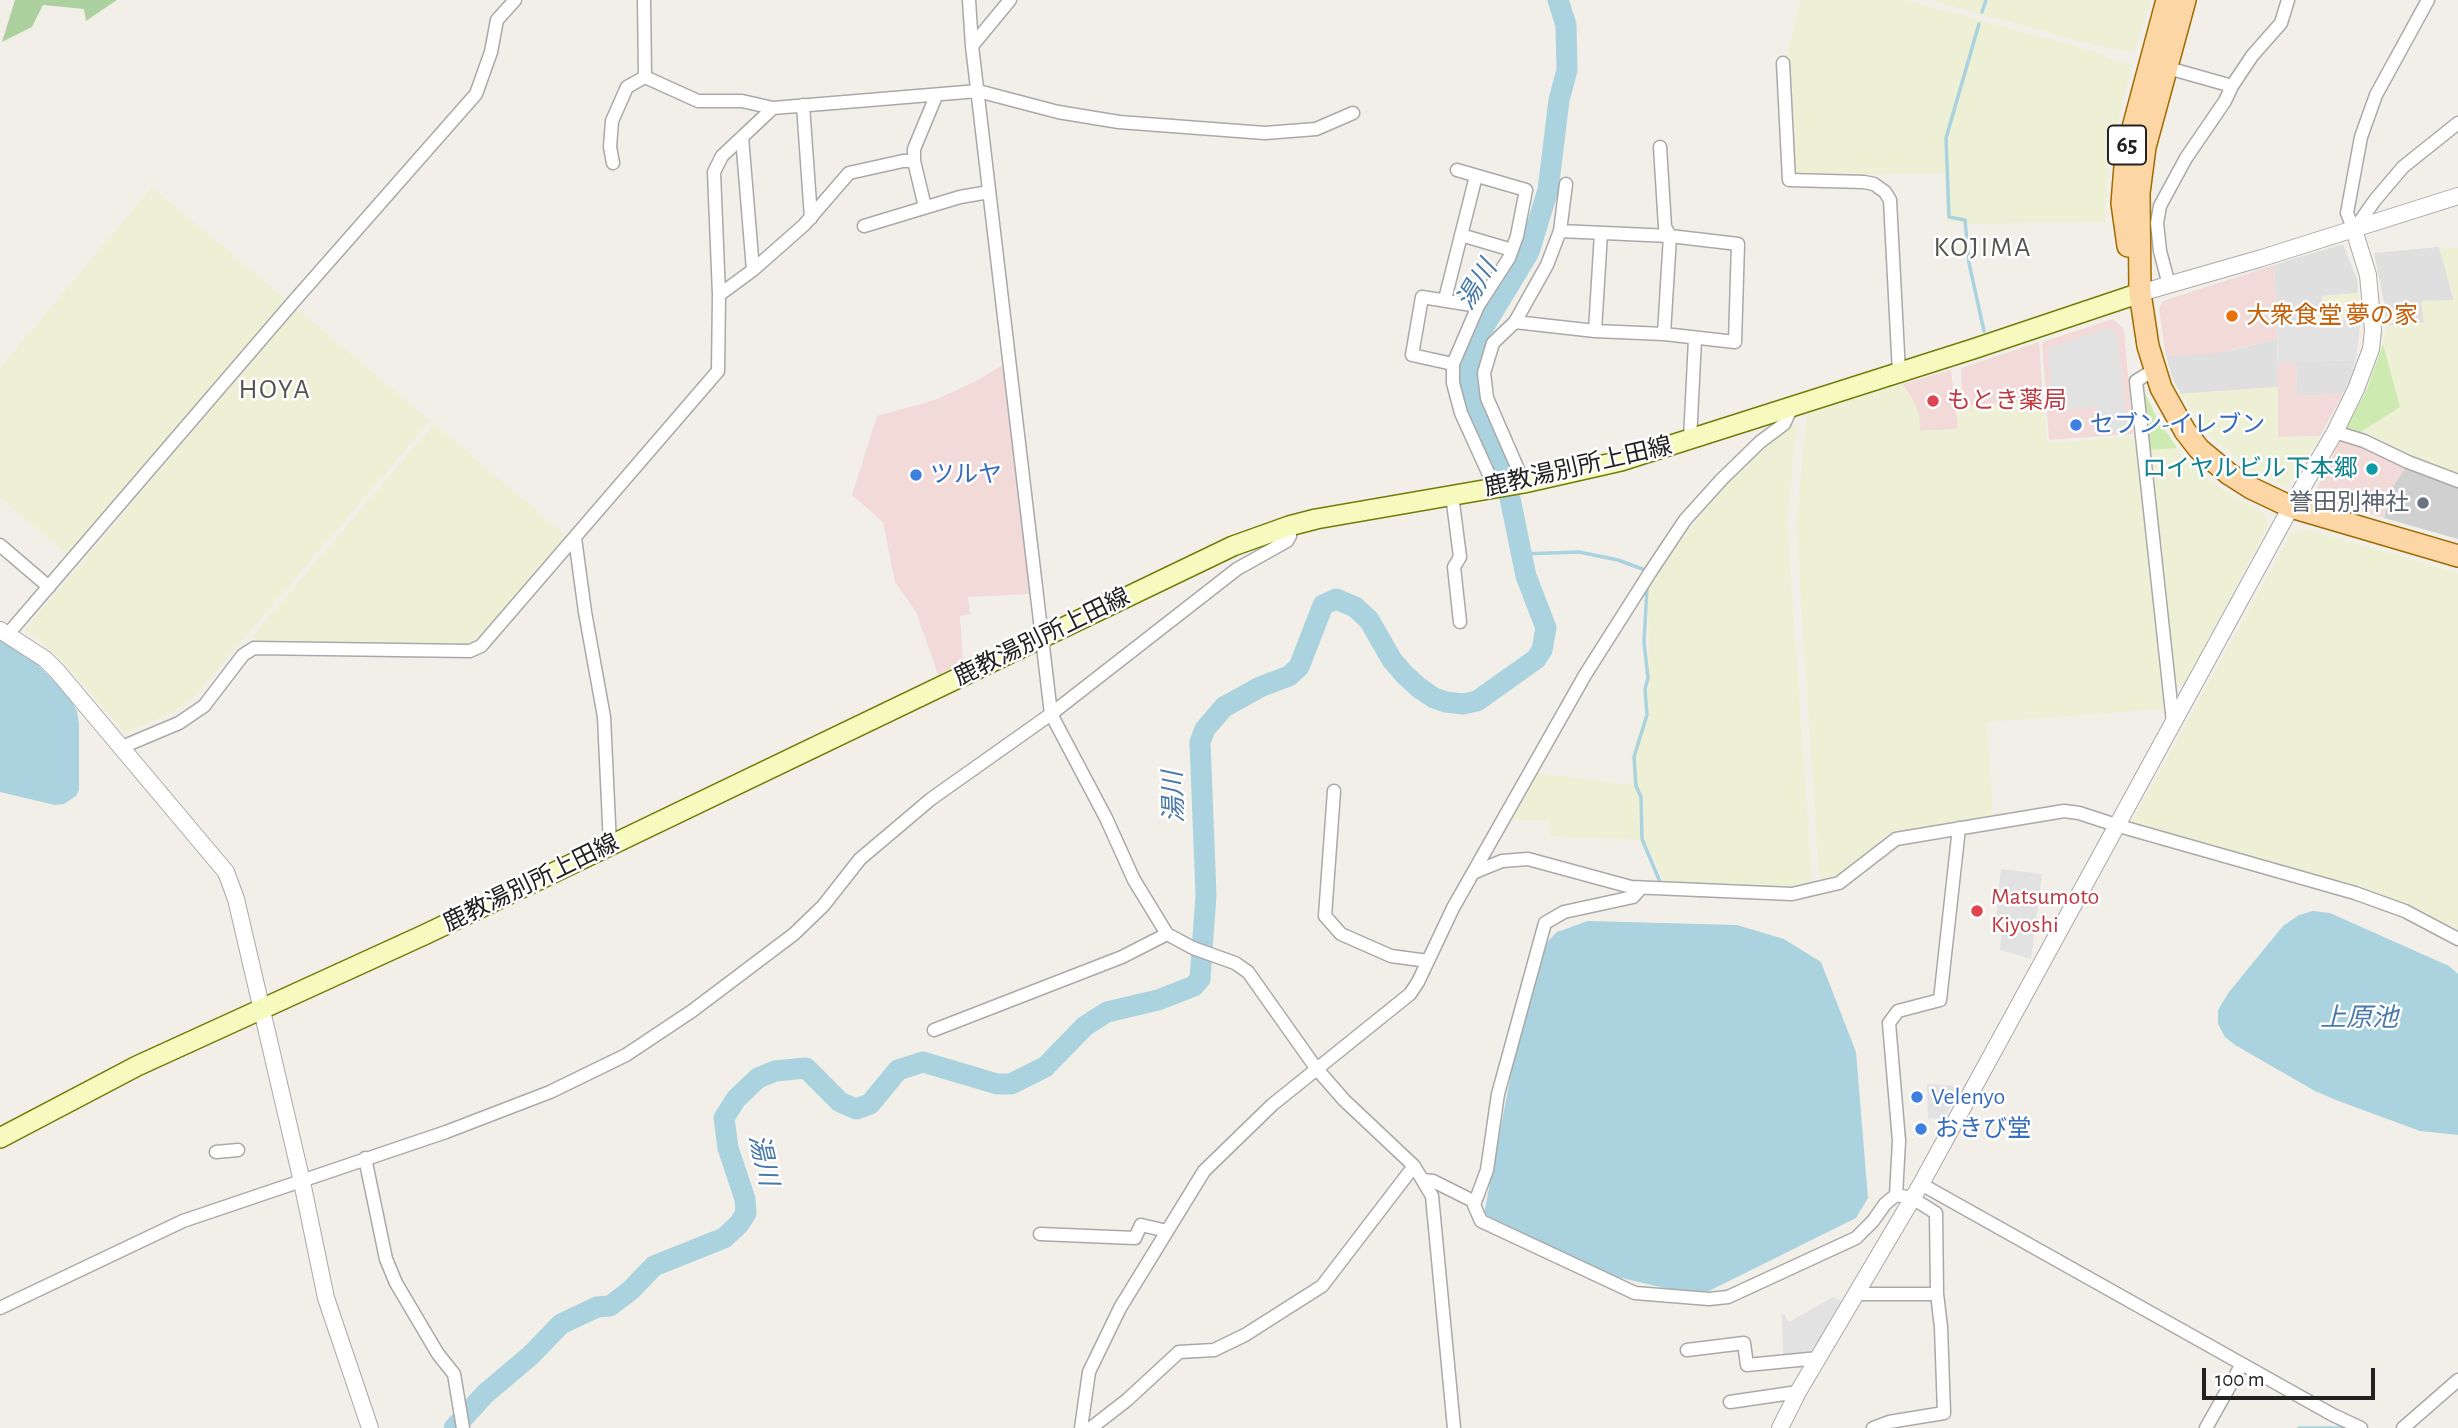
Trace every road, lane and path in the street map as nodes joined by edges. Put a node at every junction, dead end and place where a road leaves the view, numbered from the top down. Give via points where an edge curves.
1 (515, 0) edge
2 (644, 0) edge
3 (969, 0) edge
4 (1010, 0) edge
5 (2167, 0) edge
6 (2185, 0) edge
7 (2288, 0) edge
8 (2428, 0) edge
9 (972, 46) junction
10 (1783, 63) dead end
11 (2159, 65) junction
12 (645, 77) junction
13 (2232, 86) junction
14 (978, 91) junction
15 (936, 96) junction
16 (803, 105) junction
17 (773, 108) junction
18 (1353, 113) dead end
19 (2458, 123) edge
20 (742, 137) junction
21 (1660, 146) dead end
22 (914, 161) junction
23 (613, 163) dead end
24 (1457, 170) dead end
25 (1476, 176) junction
26 (1566, 184) dead end
27 (989, 192) junction
28 (2458, 196) edge
29 (925, 207) junction
30 (811, 218) junction
31 (863, 226) dead end
32 (2354, 230) junction
33 (1560, 231) junction
34 (1601, 233) junction
35 (1461, 235) junction
36 (1670, 236) junction
37 (1512, 250) junction
38 (753, 270) junction
39 (2169, 285) junction
40 (2140, 293) junction
41 (719, 295) junction
42 (1446, 299) junction
43 (1478, 306) junction
44 (1515, 322) junction
45 (1595, 331) junction
46 (1664, 334) junction
47 (1695, 339) junction
48 (1453, 364) junction
49 (2154, 370) junction
50 (1899, 373) junction
51 (1793, 405) junction
52 (2335, 432) junction
53 (1690, 440) junction
54 (2458, 481) edge
55 (1521, 484) junction
56 (1497, 487) junction
57 (1452, 495) junction
58 (2291, 507) junction
59 (1289, 526) junction
60 (575, 538) junction
61 (0, 545) edge
62 (2458, 556) edge
63 (49, 587) junction
64 (1460, 622) dead end
65 (4, 632) edge
66 (1042, 636) junction
67 (1051, 714) junction
68 (2173, 722) junction
69 (122, 747) junction
70 (1334, 792) dead end
71 (2119, 826) junction
72 (1959, 828) junction
73 (610, 845) junction
74 (1475, 872) junction
75 (1641, 888) junction
76 (1167, 934) junction
77 (2458, 939) edge
78 (1428, 961) junction
79 (262, 1009) junction
80 (933, 1030) dead end
81 (1316, 1068) junction
82 (0, 1138) edge
83 (238, 1150) dead end
84 (216, 1152) dead end
85 (365, 1158) junction
86 (1414, 1166) junction
87 (1423, 1180) junction
88 (302, 1182) junction
89 (1921, 1184) junction
90 (1904, 1197) junction
91 (1475, 1202) junction
92 (1167, 1231) junction
93 (1040, 1234) dead end
94 (1856, 1294) junction
95 (1937, 1294) junction
96 (0, 1308) edge
97 (1687, 1350) dead end
98 (1819, 1357) junction
99 (2242, 1364) junction
100 (2458, 1380) edge
101 (1798, 1392) junction
102 (1730, 1402) dead end
103 (370, 1428) edge
104 (463, 1428) edge
105 (1081, 1428) edge
106 (1091, 1428) edge
107 (1454, 1428) edge
108 (1780, 1428) edge
109 (1873, 1428) edge
110 (2206, 1428) edge
111 (2361, 1428) edge
112 (2403, 1428) edge

1 - 63 street via 498,20 476,93
2 - 12 street
3 - 9 street
4 - 9 street
5 - 11 main road, 65
6 - 11 main road, 65
7 - 13 street via 2281,23
8 - 32 street via 2367,117 2348,197 2347,213
9 - 14 street
10 - 50 street via 1789,180 1864,182 1874,184 1890,200
11 - 13 street
11 - 40 main road, 65 via 2128,140 2122,189 2124,229
12 - 17 street via 698,101 742,101
12 - 23 street via 627,87 612,121
13 - 39 street via 2160,206 2160,251
14 - 15 street
14 - 18 street via 1058,113 1119,122 1265,133 1316,129
14 - 27 street
15 - 16 street
15 - 22 street via 914,149
16 - 17 street
16 - 30 street
17 - 20 street
19 - 32 street via 2403,167
20 - 38 street
20 - 41 street via 722,156 714,172
21 - 36 street via 1665,227
22 - 29 street
22 - 30 street via 849,173
24 - 25 street
25 - 35 street
25 - 37 street via 1526,190
26 - 33 street
27 - 29 street
27 - 66 street
28 - 32 street
29 - 31 street
30 - 38 street
32 - 39 street
32 - 52 street via 2368,275 2373,330 2365,366
33 - 34 street
33 - 44 street
34 - 36 street
34 - 45 street
35 - 37 street
35 - 42 street
36 - 46 street
36 - 47 street via 1738,244 1735,342
37 - 43 street
38 - 41 street
39 - 40 street
40 - 49 main road, 65
40 - 50 main road, 鹿教湯別所上田線
41 - 60 street via 718,370
42 - 43 street
42 - 48 street via 1422,296 1412,355
43 - 48 street
44 - 45 street
44 - 55 street via 1493,343 1485,373 1488,398
45 - 46 street
46 - 47 street
47 - 53 street
48 - 56 street via 1461,413
49 - 58 main road, 65 via 2172,409 2199,449 2251,488
49 - 68 street via 2136,381
50 - 51 main road, 鹿教湯別所上田線
51 - 53 main road, 鹿教湯別所上田線
51 - 74 street via 1784,424 1760,442 1685,520 1585,675
52 - 54 street
52 - 58 street
53 - 55 main road, 鹿教湯別所上田線
55 - 56 main road, 鹿教湯別所上田線
56 - 57 main road, 鹿教湯別所上田線
57 - 59 main road, 鹿教湯別所上田線
57 - 64 street via 1460,557 1454,567
58 - 62 main road, 65
58 - 68 street
59 - 66 main road, 鹿教湯別所上田線 via 1233,546
59 - 67 street via 1287,541 1237,569
60 - 69 street via 481,646 470,650 254,648 243,655 204,706 180,723
60 - 73 street via 604,717
61 - 63 street
63 - 65 street
65 - 69 street via 45,659
66 - 67 street
66 - 73 main road, 鹿教湯別所上田線
67 - 76 street via 1134,880
67 - 85 street via 880,841 794,934 626,1055 550,1092
68 - 71 street
69 - 79 street via 226,872
70 - 78 street via 1325,916 1341,934 1391,956
71 - 72 street via 2064,811
71 - 77 street via 2355,893 2405,911
71 - 89 street
72 - 75 street via 1896,839 1839,884 1792,894
72 - 90 street via 1940,1000 1898,1011 1889,1023
73 - 79 main road, 鹿教湯別所上田線
74 - 75 street via 1502,861 1528,859
74 - 78 street
75 - 91 street via 1633,897 1564,912 1545,923 1498,1094 1487,1170
76 - 80 street via 1122,957
76 - 81 street via 1248,972
78 - 81 street via 1399,1005
79 - 82 main road, 鹿教湯別所上田線 via 137,1066
79 - 88 street
81 - 86 street
81 - 92 street via 1204,1171
83 - 84 street
85 - 88 street
85 - 104 street via 386,1259 410,1307 454,1374
86 - 87 street
86 - 106 street via 1322,1286 1214,1350 1179,1352
87 - 91 street
87 - 107 street via 1432,1196
88 - 96 street via 183,1221
88 - 103 street via 326,1298
89 - 90 street
89 - 99 street
90 - 91 street via 1885,1204 1856,1238 1728,1297 1709,1299 1635,1293 1481,1221
90 - 94 street
90 - 95 street via 1936,1213
92 - 93 street via 1142,1226 1135,1238
92 - 105 street via 1120,1308 1089,1372
94 - 95 street
94 - 98 street
95 - 109 street via 1944,1413
97 - 98 street via 1744,1343 1747,1365
98 - 101 street
99 - 110 street
99 - 111 street
100 - 112 street
101 - 102 street
101 - 108 street

